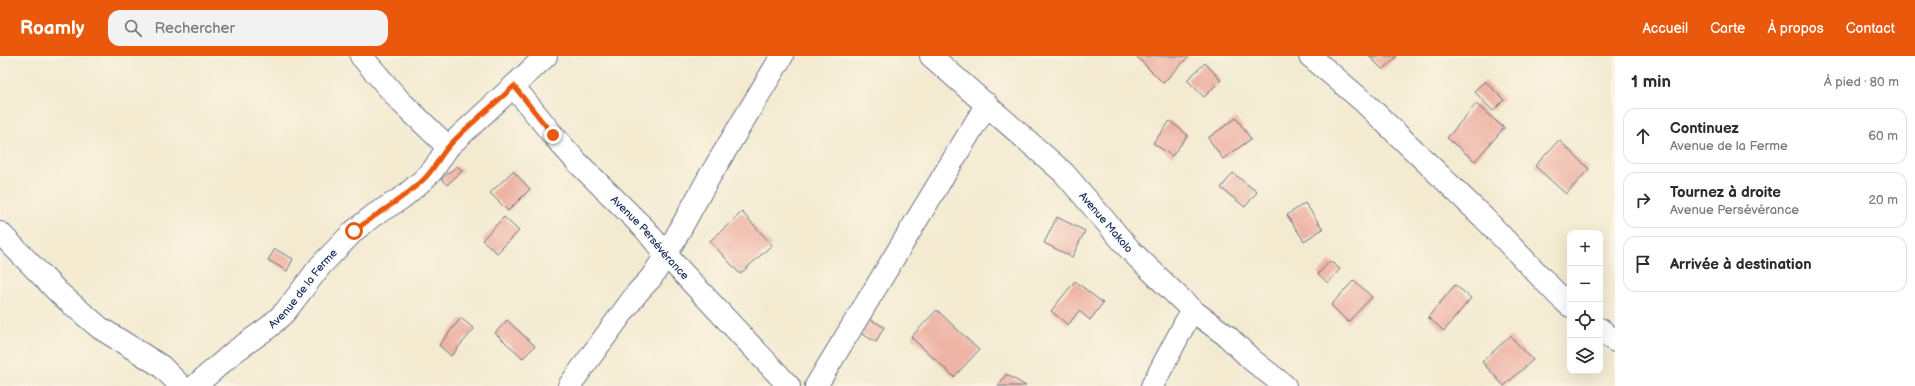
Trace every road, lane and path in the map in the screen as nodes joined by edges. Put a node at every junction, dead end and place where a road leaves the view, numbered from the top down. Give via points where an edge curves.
1 (361, 56) edge
2 (546, 56) edge
3 (782, 56) edge
4 (930, 56) edge
5 (1310, 56) edge
6 (514, 86) junction
7 (987, 104) junction
8 (448, 147) junction
9 (0, 233) edge
10 (666, 255) junction
11 (1567, 304) edge
12 (1192, 310) junction
13 (1603, 331) edge
14 (1615, 341) edge
15 (181, 386) edge
16 (195, 386) edge
17 (569, 386) edge
18 (789, 386) edge
19 (816, 386) edge
20 (1152, 386) edge
21 (1285, 386) edge

1 - 8 street via 400,101
2 - 6 street, Avenue de la Ferme
3 - 10 street
4 - 7 street, Avenue Makolo
5 - 11 street via 1365,103 1484,218
6 - 8 street, Avenue de la Ferme
6 - 10 street, Avenue Persévérance via 553,135 645,229
7 - 12 street, Avenue Makolo via 1064,173 1131,251
7 - 19 street
8 - 16 street, Avenue de la Ferme via 423,180 402,198 359,227 321,265 285,312
9 - 15 street via 60,294 100,328 161,366
10 - 17 street
10 - 18 street, Avenue Persévérance
12 - 20 street
12 - 21 street, Avenue Makolo via 1227,336
13 - 14 street

